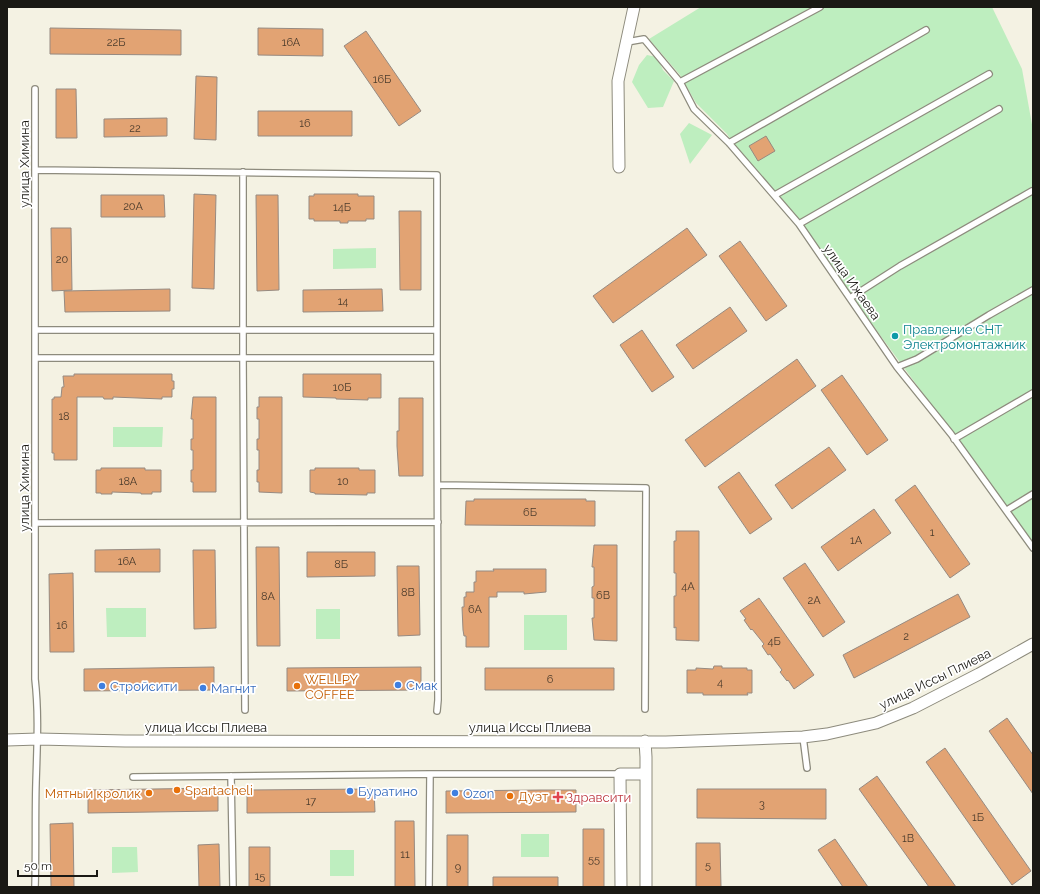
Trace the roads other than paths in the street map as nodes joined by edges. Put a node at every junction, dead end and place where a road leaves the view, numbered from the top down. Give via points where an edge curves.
1 (634, 7) edge
2 (820, 7) edge
3 (926, 30) dead end
4 (627, 42) junction
5 (989, 74) dead end
6 (680, 82) junction
7 (35, 89) dead end
8 (999, 109) dead end
9 (729, 143) junction
10 (619, 167) dead end
11 (35, 170) junction
12 (243, 172) junction
13 (1032, 191) edge
14 (775, 195) junction
15 (799, 224) junction
16 (1033, 290) edge
17 (850, 298) junction
18 (35, 330) junction
19 (243, 330) junction
20 (437, 330) junction
21 (35, 358) junction
22 (243, 358) junction
23 (437, 358) junction
24 (897, 367) junction
25 (1033, 393) edge
26 (954, 439) junction
27 (438, 485) junction
28 (1033, 494) edge
29 (1007, 510) junction
30 (35, 522) junction
31 (244, 522) junction
32 (438, 522) junction
33 (1033, 548) edge
34 (1033, 644) edge
35 (645, 709) dead end
36 (245, 710) dead end
37 (437, 711) dead end
38 (803, 737) junction
39 (38, 739) junction
40 (7, 740) edge
41 (645, 741) junction
42 (807, 768) dead end
43 (430, 774) junction
44 (620, 774) junction
45 (646, 774) junction
46 (231, 776) junction
47 (133, 778) dead end
48 (35, 887) edge
49 (233, 887) edge
50 (429, 887) edge
51 (621, 887) edge
52 (646, 887) edge

1 - 4 street
2 - 6 lane
3 - 9 lane
4 - 6 lane, улица Ижаева via 644,39
4 - 10 street via 618,81
5 - 14 lane
6 - 9 lane, улица Ижаева via 694,109
7 - 11 lane, улица Химина
8 - 15 lane
9 - 14 lane, улица Ижаева
11 - 12 lane
11 - 18 lane, улица Химина
12 - 19 lane
12 - 20 lane via 437,175
13 - 17 lane via 900,266
14 - 15 lane, улица Ижаева
15 - 17 lane, улица Ижаева
16 - 24 lane via 917,359
17 - 24 lane, улица Ижаева
18 - 19 lane
18 - 21 lane, улица Химина
19 - 20 lane
19 - 22 lane
20 - 23 lane
21 - 22 lane
21 - 30 lane, улица Химина
22 - 23 lane
22 - 31 lane
23 - 27 lane
24 - 26 lane, улица Ижаева
25 - 26 lane
26 - 29 lane, улица Ижаева
27 - 32 lane
27 - 35 lane via 646,488
28 - 29 lane
29 - 33 lane, улица Ижаева
30 - 31 lane
30 - 39 lane, улица Химина via 35,679
31 - 32 lane
31 - 36 lane
32 - 37 lane
34 - 38 street, улица Иссы Плиева via 913,708 876,723
38 - 41 street, улица Иссы Плиева
38 - 42 lane
39 - 40 street, улица Иссы Плиева
39 - 41 street, улица Иссы Плиева
39 - 48 lane, улица Химина
41 - 45 street
43 - 44 lane
43 - 46 lane
43 - 50 lane
44 - 45 street
44 - 51 street
45 - 52 street
46 - 47 lane
46 - 49 lane

